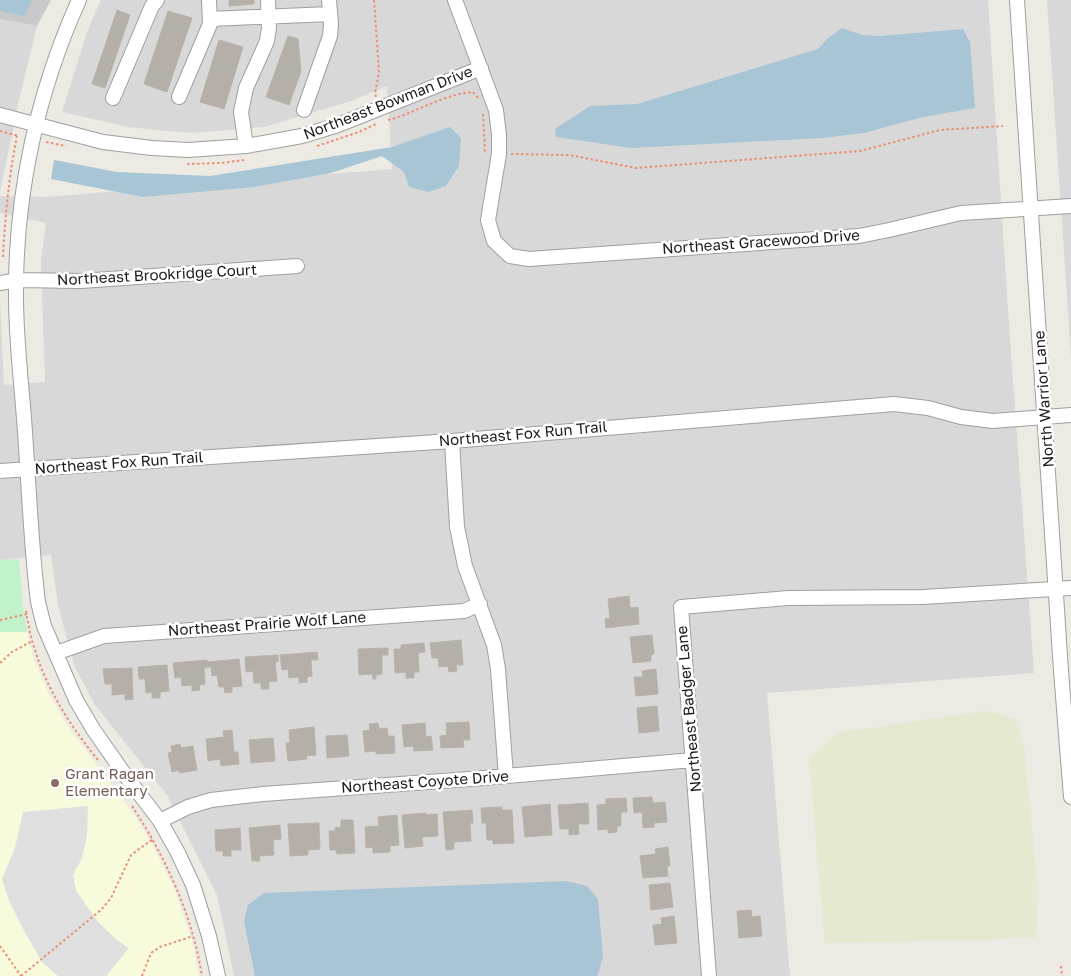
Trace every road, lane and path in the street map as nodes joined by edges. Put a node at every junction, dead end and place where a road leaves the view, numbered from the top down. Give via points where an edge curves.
1 (79, 0) edge
2 (156, 0) edge
3 (209, 0) edge
4 (268, 0) edge
5 (374, 0) edge
6 (455, 0) edge
7 (1017, 0) edge
8 (330, 7) edge
9 (269, 16) junction
10 (210, 19) junction
11 (481, 68) junction
12 (472, 92) dead end
13 (179, 97) dead end
14 (113, 98) dead end
15 (478, 98) dead end
16 (482, 106) dead end
17 (380, 108) junction
18 (304, 110) dead end
19 (0, 115) edge
20 (36, 123) junction
21 (1003, 126) dead end
22 (17, 136) dead end
23 (246, 146) junction
24 (492, 153) junction
25 (1071, 206) edge
26 (1031, 208) junction
27 (3, 260) dead end
28 (297, 266) dead end
29 (17, 280) junction
30 (0, 283) edge
31 (1071, 415) edge
32 (1045, 418) junction
33 (452, 441) junction
34 (28, 469) junction
35 (0, 471) edge
36 (1071, 588) edge
37 (1056, 589) junction
38 (480, 604) junction
39 (26, 605) dead end
40 (27, 614) junction
41 (0, 620) edge
42 (32, 640) junction
43 (56, 653) junction
44 (0, 663) edge
45 (693, 760) junction
46 (100, 762) dead end
47 (506, 776) junction
48 (1071, 798) edge
49 (128, 801) dead end
50 (160, 821) junction
51 (153, 838) junction
52 (193, 936) junction
53 (0, 946) edge
54 (1061, 966) dead end
55 (21, 976) edge
56 (142, 976) edge
57 (202, 976) edge
58 (218, 976) edge
59 (709, 976) edge
60 (1062, 976) edge

1 - 20 street via 56,54
2 - 14 street
3 - 10 street
4 - 9 street
5 - 17 path via 379,72 375,93
6 - 11 street
7 - 26 street, North Warrior Lane
8 - 9 street
8 - 18 street via 328,44
9 - 10 street
9 - 23 street via 267,41 246,88 241,112
10 - 13 street
11 - 17 street, Northeast Bowman Drive
11 - 24 street via 496,110 499,135
12 - 15 path
16 - 24 path
17 - 23 street, Northeast Bowman Drive via 302,136
19 - 20 street, Northeast Bowman Drive
20 - 23 street, Northeast Bowman Drive via 104,142 152,148 188,150
20 - 29 street via 20,212
21 - 24 path via 940,130 860,150 636,168 569,155
22 - 27 path via 4,216
24 - 26 street, Northeast Gracewood Drive via 488,220 494,241 510,256 529,259 859,236 961,213
25 - 26 street, Northeast Gracewood Drive
26 - 32 street, North Warrior Lane
28 - 29 street, Northeast Brookridge Court via 81,281
29 - 30 street, Northeast Brookridge Court
29 - 34 street
31 - 32 street, Northeast Fox Run Trail
32 - 33 street, Northeast Fox Run Trail via 993,422 894,404
32 - 37 street, North Warrior Lane
33 - 34 street, Northeast Fox Run Trail
33 - 38 street via 457,527 465,566
34 - 35 street, Northeast Fox Run Trail
34 - 43 street via 38,602
36 - 37 street
37 - 45 street, Northeast Badger Lane via 924,597 788,598 681,607
37 - 48 street, North Warrior Lane
38 - 43 street, Northeast Prairie Wolf Lane via 464,611 104,636
38 - 47 street via 494,645 498,669
39 - 40 path
40 - 41 path
40 - 42 path
42 - 44 path
42 - 46 path via 42,672 59,706
43 - 50 street via 76,700 93,729
45 - 47 street, Northeast Coyote Drive
45 - 59 street, Northeast Badger Lane
47 - 50 street, Northeast Coyote Drive via 211,800
49 - 51 path
50 - 58 street via 193,885
51 - 52 path via 173,878
51 - 55 path via 131,855 111,898 101,910
52 - 56 path via 151,953
52 - 57 path
53 - 55 path
54 - 60 path

